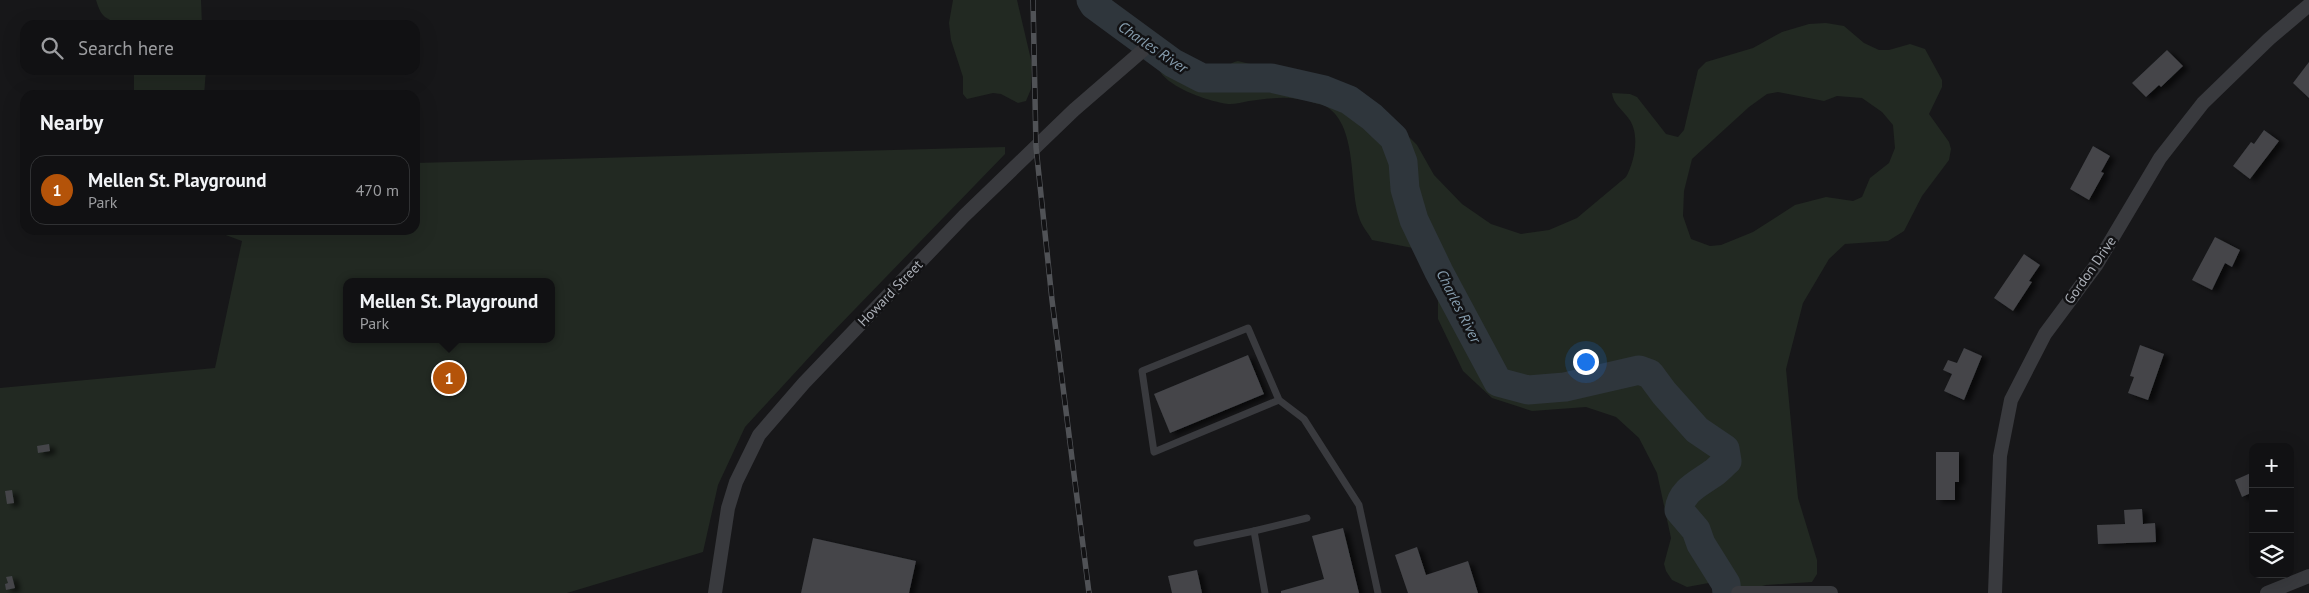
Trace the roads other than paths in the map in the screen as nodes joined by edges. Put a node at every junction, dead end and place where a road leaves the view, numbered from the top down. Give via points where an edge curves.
1 (2309, 6) edge
2 (1149, 45) dead end
3 (1279, 400) junction
4 (1307, 518) dead end
5 (1254, 530) junction
6 (1197, 543) dead end
7 (2309, 576) edge
8 (715, 593) edge
9 (1265, 593) edge
10 (1378, 593) edge
11 (1738, 593) edge
12 (1830, 593) edge
13 (1995, 593) edge
14 (2267, 593) edge

1 - 13 street, Gordon Drive via 2202,103 2160,158 2096,264 2045,334 2011,400 2000,456
2 - 8 street, Howard Street via 1074,110 964,216 804,383 763,431 736,482 728,508
3 - 3 lane via 1154,452 1142,371 1248,328
3 - 10 lane via 1304,418 1359,505
4 - 5 lane
5 - 6 lane
5 - 9 lane
7 - 14 street
11 - 12 street

